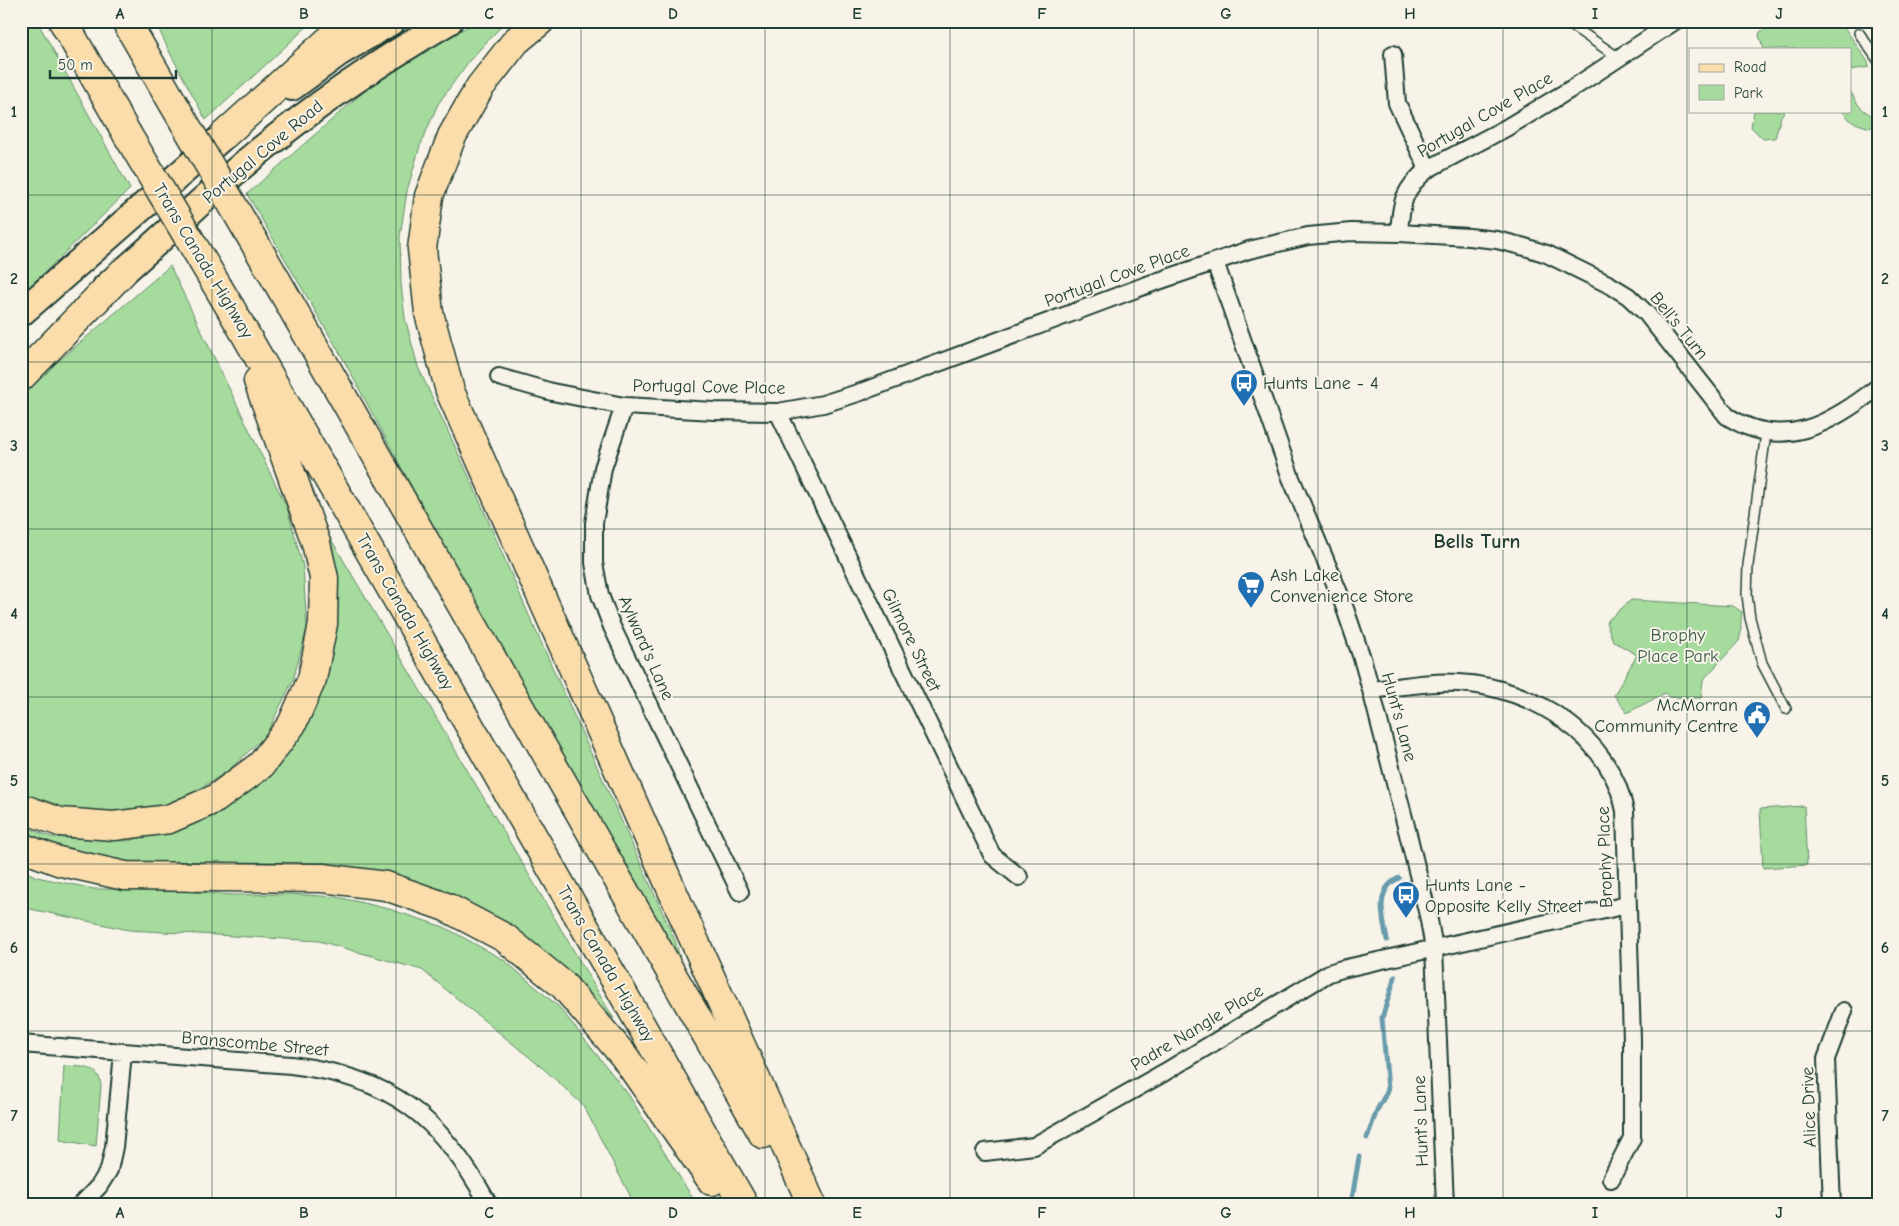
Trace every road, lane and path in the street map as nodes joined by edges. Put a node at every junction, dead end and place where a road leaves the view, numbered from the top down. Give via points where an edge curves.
1 (63, 21) edge
2 (126, 21) edge
3 (142, 21) edge
4 (350, 21) edge
5 (392, 21) edge
6 (449, 21) edge
7 (540, 21) edge
8 (1565, 21) edge
9 (1675, 21) edge
10 (1859, 33) dead end
11 (1393, 54) dead end
12 (1618, 58) junction
13 (1878, 60) edge
14 (173, 103) junction
15 (224, 135) junction
16 (1428, 169) junction
17 (1399, 233) junction
18 (1215, 262) junction
19 (123, 272) junction
20 (232, 309) junction
21 (21, 313) edge
22 (21, 358) edge
23 (21, 377) edge
24 (500, 377) dead end
25 (1878, 387) edge
26 (624, 406) junction
27 (778, 412) junction
28 (1766, 433) junction
29 (1372, 690) junction
30 (1786, 709) dead end
31 (21, 808) edge
32 (21, 847) edge
33 (1019, 876) dead end
34 (740, 892) dead end
35 (1627, 905) junction
36 (1434, 948) junction
37 (1844, 1011) dead end
38 (21, 1044) edge
39 (123, 1053) junction
40 (985, 1152) dead end
41 (1611, 1178) dead end
42 (81, 1205) edge
43 (489, 1205) edge
44 (729, 1205) edge
45 (744, 1205) edge
46 (803, 1205) edge
47 (812, 1205) edge
48 (1445, 1205) edge
49 (1832, 1205) edge

1 - 20 highway, Trans Canada Highway, bridge
2 - 14 highway
3 - 14 highway
4 - 15 highway
5 - 15 main road, Portugal Cove Road via 340,52
6 - 19 main road, Portugal Cove Road via 332,95 250,159
7 - 47 highway via 516,41 480,87 449,145 429,196 422,249 429,313 450,391
8 - 12 lane
9 - 12 street, Portugal Cove Place
10 - 13 lane
11 - 16 street via 1397,103
12 - 16 street, Portugal Cove Place via 1506,128
14 - 46 highway, bridge
15 - 21 main road, Portugal Cove Road
16 - 17 street, Portugal Cove Place via 1404,196
17 - 18 street, Portugal Cove Place via 1351,232 1308,236
17 - 28 street, Bell's Turn via 1497,240 1547,254 1590,274 1628,296 1647,314 1726,416 1742,426
18 - 27 street, Portugal Cove Place via 861,392 823,404
18 - 29 street, Hunt's Lane via 1292,478 1342,600
19 - 22 main road, Portugal Cove Road
19 - 23 highway
20 - 31 highway via 307,515 324,578 323,624 312,679 292,724 261,765 215,799 169,819 114,826 60,822
20 - 45 highway, Trans Canada Highway
24 - 26 street, Portugal Cove Place via 552,392
25 - 28 street, Bell's Turn via 1856,404 1810,428
26 - 27 street, Portugal Cove Place
26 - 34 street, Aylward's Lane via 603,468 594,523 594,563 600,595 612,627
27 - 33 street, Gilmore Street via 992,855
28 - 30 lane via 1748,565 1747,595 1762,663
29 - 35 street, Brophy Place via 1437,683 1479,686 1542,706 1571,726 1592,744 1622,794
29 - 36 street, Hunt's Lane
32 - 44 highway via 58,861 125,876 323,878 386,886 446,907 505,938 563,985 624,1056
35 - 36 street, Padre Nangle Place
35 - 41 street, Brophy Place via 1632,1138
36 - 40 street, Padre Nangle Place via 1328,973 1165,1072 1034,1146
36 - 48 street, Hunt's Lane
37 - 49 street, Alice Drive via 1826,1059
38 - 39 street, Branscombe Street
39 - 42 street via 114,1146 108,1170 99,1186
39 - 43 street, Branscombe Street via 320,1068 359,1079 399,1099 434,1127 471,1173

